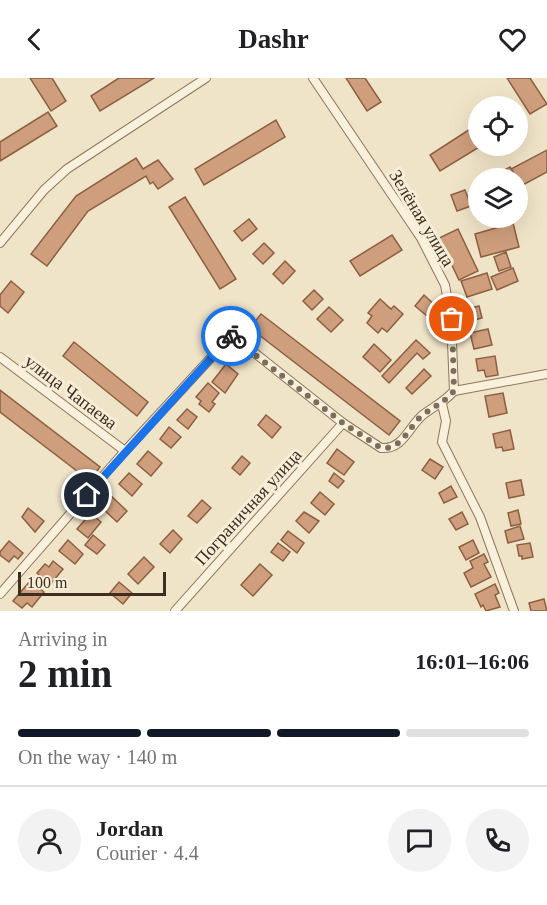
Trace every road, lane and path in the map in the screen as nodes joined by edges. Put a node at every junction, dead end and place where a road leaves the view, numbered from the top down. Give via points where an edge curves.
1 (206, 78) edge
2 (313, 78) edge
3 (0, 243) edge
4 (0, 357) edge
5 (547, 374) edge
6 (454, 391) junction
7 (442, 404) junction
8 (343, 423) junction
9 (124, 451) junction
10 (0, 594) edge
11 (175, 611) edge
12 (514, 611) edge

1 - 3 street via 68,169 44,190
2 - 6 street, Зелёная улица via 421,238 445,285 452,319
4 - 9 street, улица Чапаева
5 - 6 street
6 - 7 street
7 - 8 street via 423,414 399,444 389,449 381,448
7 - 12 street via 446,421 442,442 480,517
8 - 9 street via 232,335
8 - 11 street, Пограничная улица
9 - 10 street

